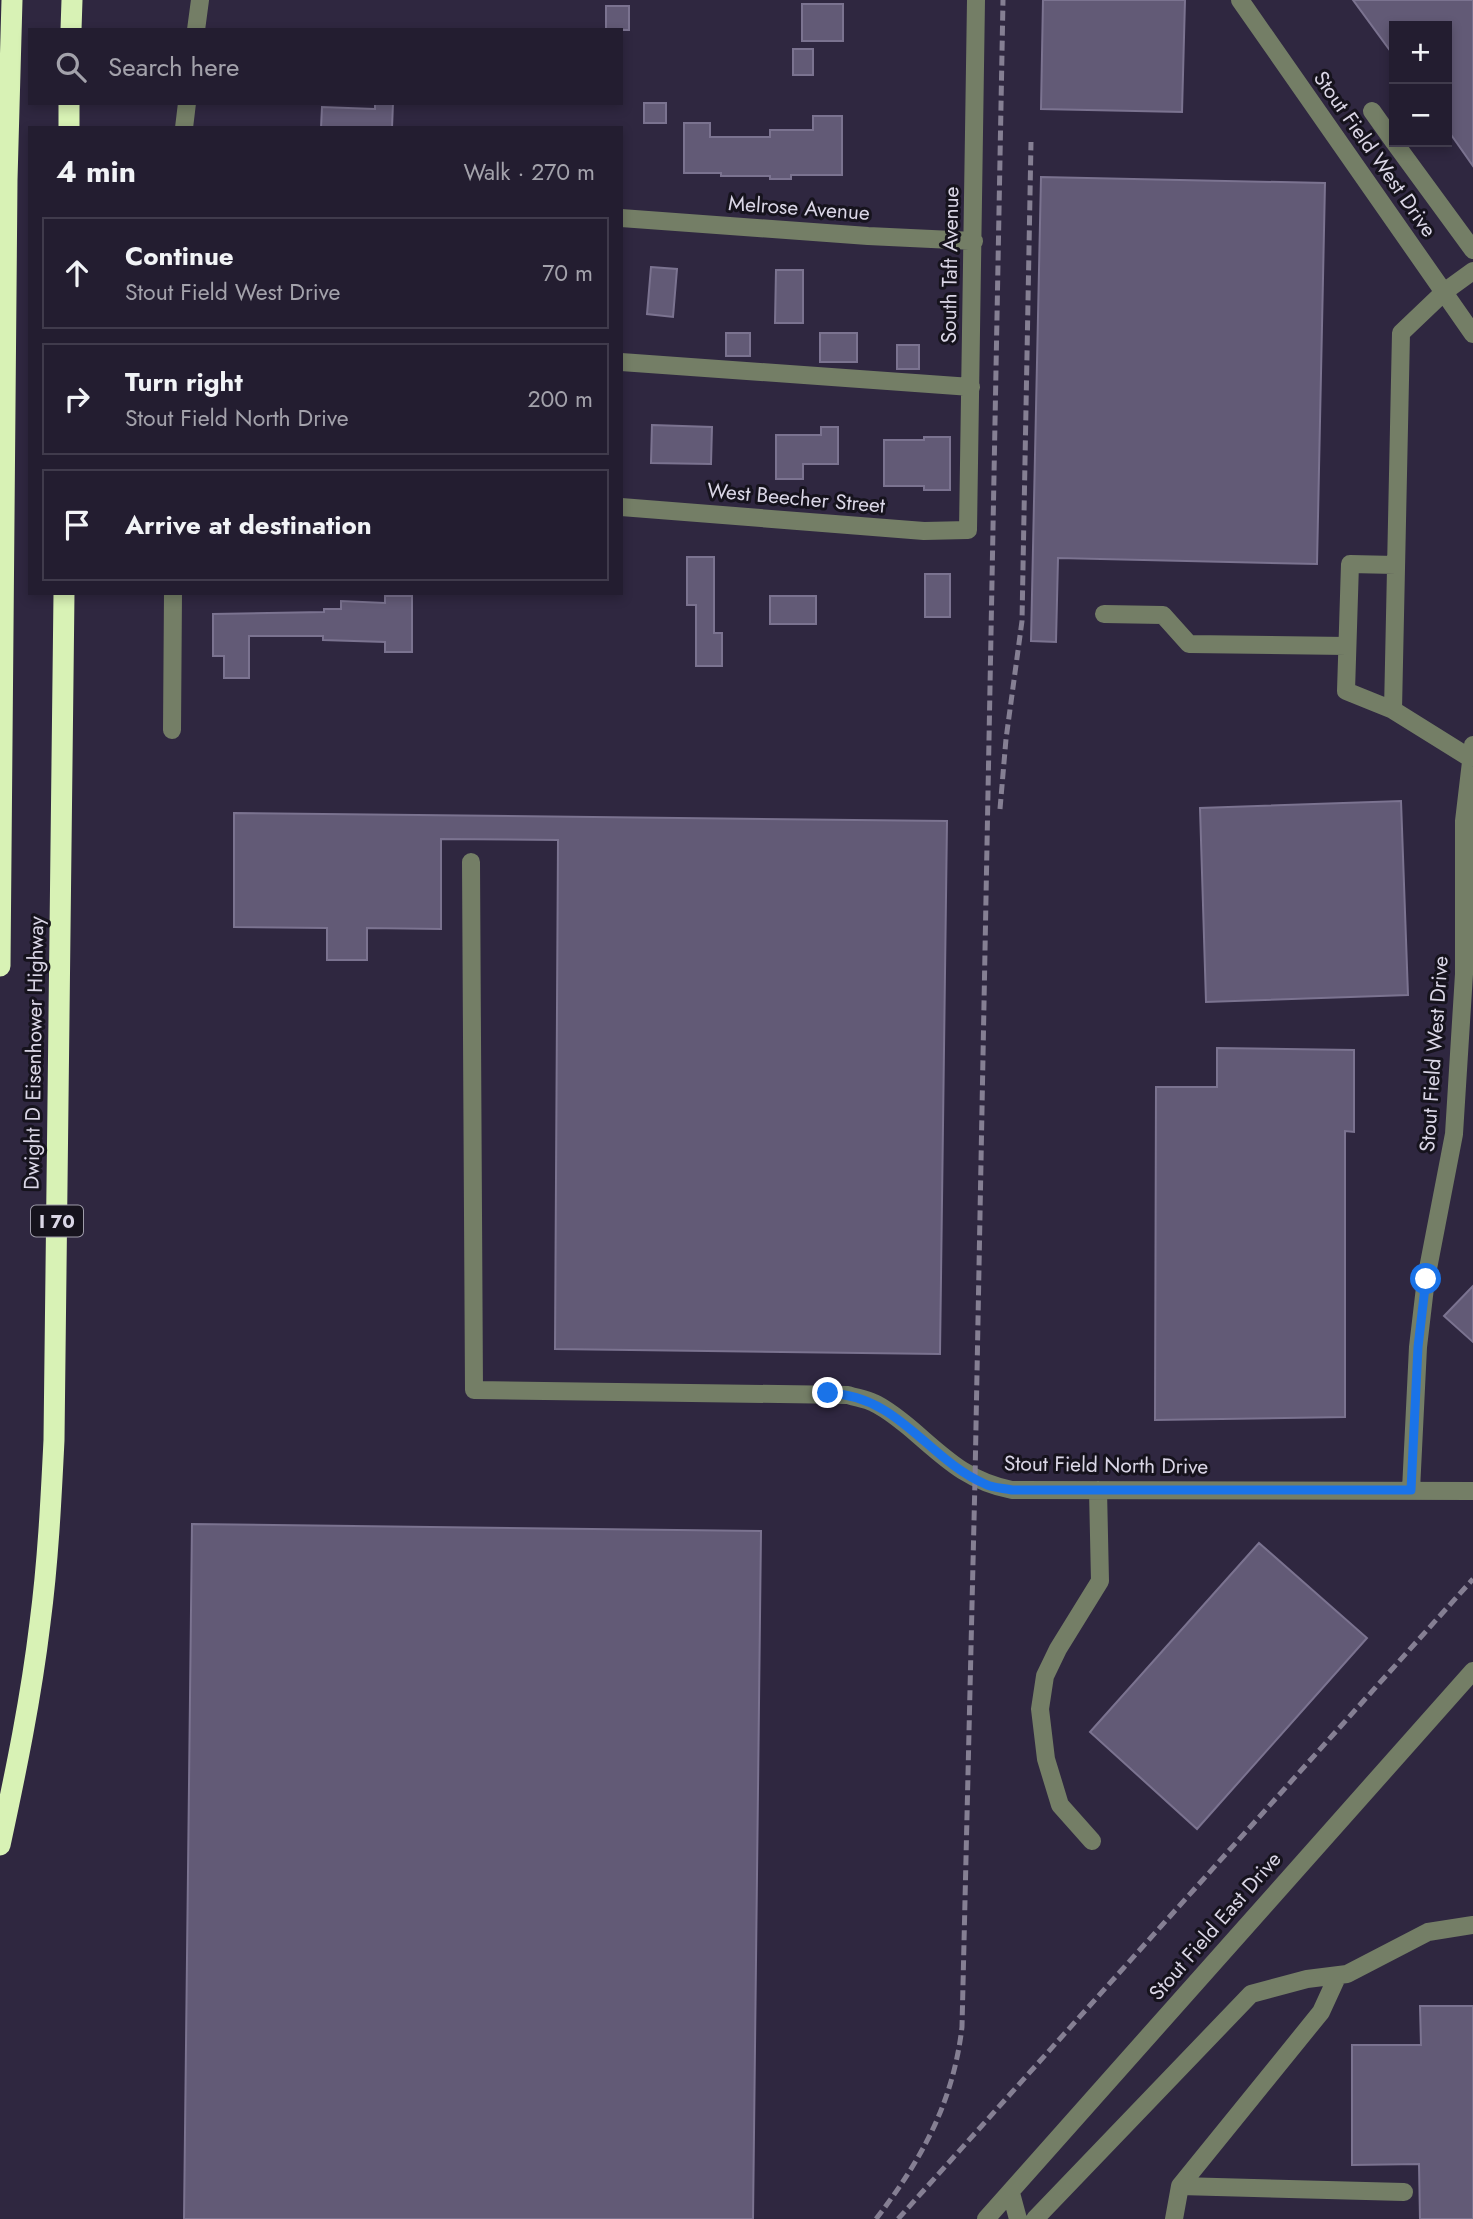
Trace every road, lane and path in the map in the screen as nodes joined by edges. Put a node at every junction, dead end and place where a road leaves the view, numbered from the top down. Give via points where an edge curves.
1 (12, 0) edge
2 (72, 0) edge
3 (200, 0) edge
4 (976, 0) edge
5 (1240, 0) edge
6 (71, 28) edge
7 (196, 28) edge
8 (69, 105) edge
9 (187, 105) edge
10 (1372, 111) dead end
11 (69, 126) edge
12 (184, 126) edge
13 (1389, 135) edge
14 (1398, 147) edge
15 (623, 218) edge
16 (974, 241) junction
17 (1473, 250) edge
18 (1473, 271) edge
19 (1444, 292) junction
20 (1473, 334) edge
21 (623, 362) edge
22 (971, 387) junction
23 (623, 507) edge
24 (968, 530) joint
25 (1396, 565) junction
26 (64, 595) edge
27 (173, 595) edge
28 (1104, 614) dead end
29 (1347, 646) junction
30 (1393, 710) junction
31 (172, 730) dead end
32 (1472, 751) edge
33 (471, 862) dead end
34 (0, 966) edge
35 (1098, 1490) junction
36 (1411, 1490) junction
37 (1473, 1491) edge
38 (1473, 1671) edge
39 (1092, 1841) dead end
40 (0, 1845) edge
41 (1473, 1925) edge
42 (1338, 1975) junction
43 (1180, 2186) junction
44 (1404, 2192) dead end
45 (1010, 2193) junction
46 (986, 2219) edge
47 (1018, 2219) edge
48 (1035, 2219) edge
49 (1174, 2219) edge

1 - 34 highway, Dwight D Eisenhower Highway
2 - 6 highway
3 - 7 street
4 - 16 street, South Taft Avenue
5 - 19 street, Stout Field West Drive
8 - 11 highway
9 - 12 street
10 - 13 street
14 - 17 street
15 - 16 street, Melrose Avenue
16 - 22 street, South Taft Avenue
18 - 19 street
19 - 20 street, Stout Field West Drive
19 - 25 street via 1401,333
21 - 22 street
22 - 24 street, South Taft Avenue
23 - 24 street, West Beecher Street via 924,531
25 - 29 street via 1350,564
25 - 30 street
26 - 40 highway, Dwight D Eisenhower Highway / I 70 via 54,1453 41,1622
27 - 31 street
28 - 29 street via 1163,615 1189,643
29 - 30 street via 1346,691
30 - 32 street
32 - 36 street, Stout Field West Drive via 1464,821 1464,997 1454,1134 1426,1279
33 - 35 street, Stout Field North Drive via 474,1391 848,1395 885,1409 955,1466 987,1485 1012,1490
35 - 36 street, Stout Field North Drive
35 - 39 street via 1100,1581 1045,1676 1040,1709 1046,1759 1060,1805
36 - 37 street, Stout Field North Drive
38 - 45 street, Stout Field East Drive
41 - 42 street via 1428,1932
42 - 43 street via 1321,2012
42 - 48 street via 1251,1994
43 - 44 street
43 - 49 street
45 - 46 street, Stout Field East Drive
45 - 47 street

